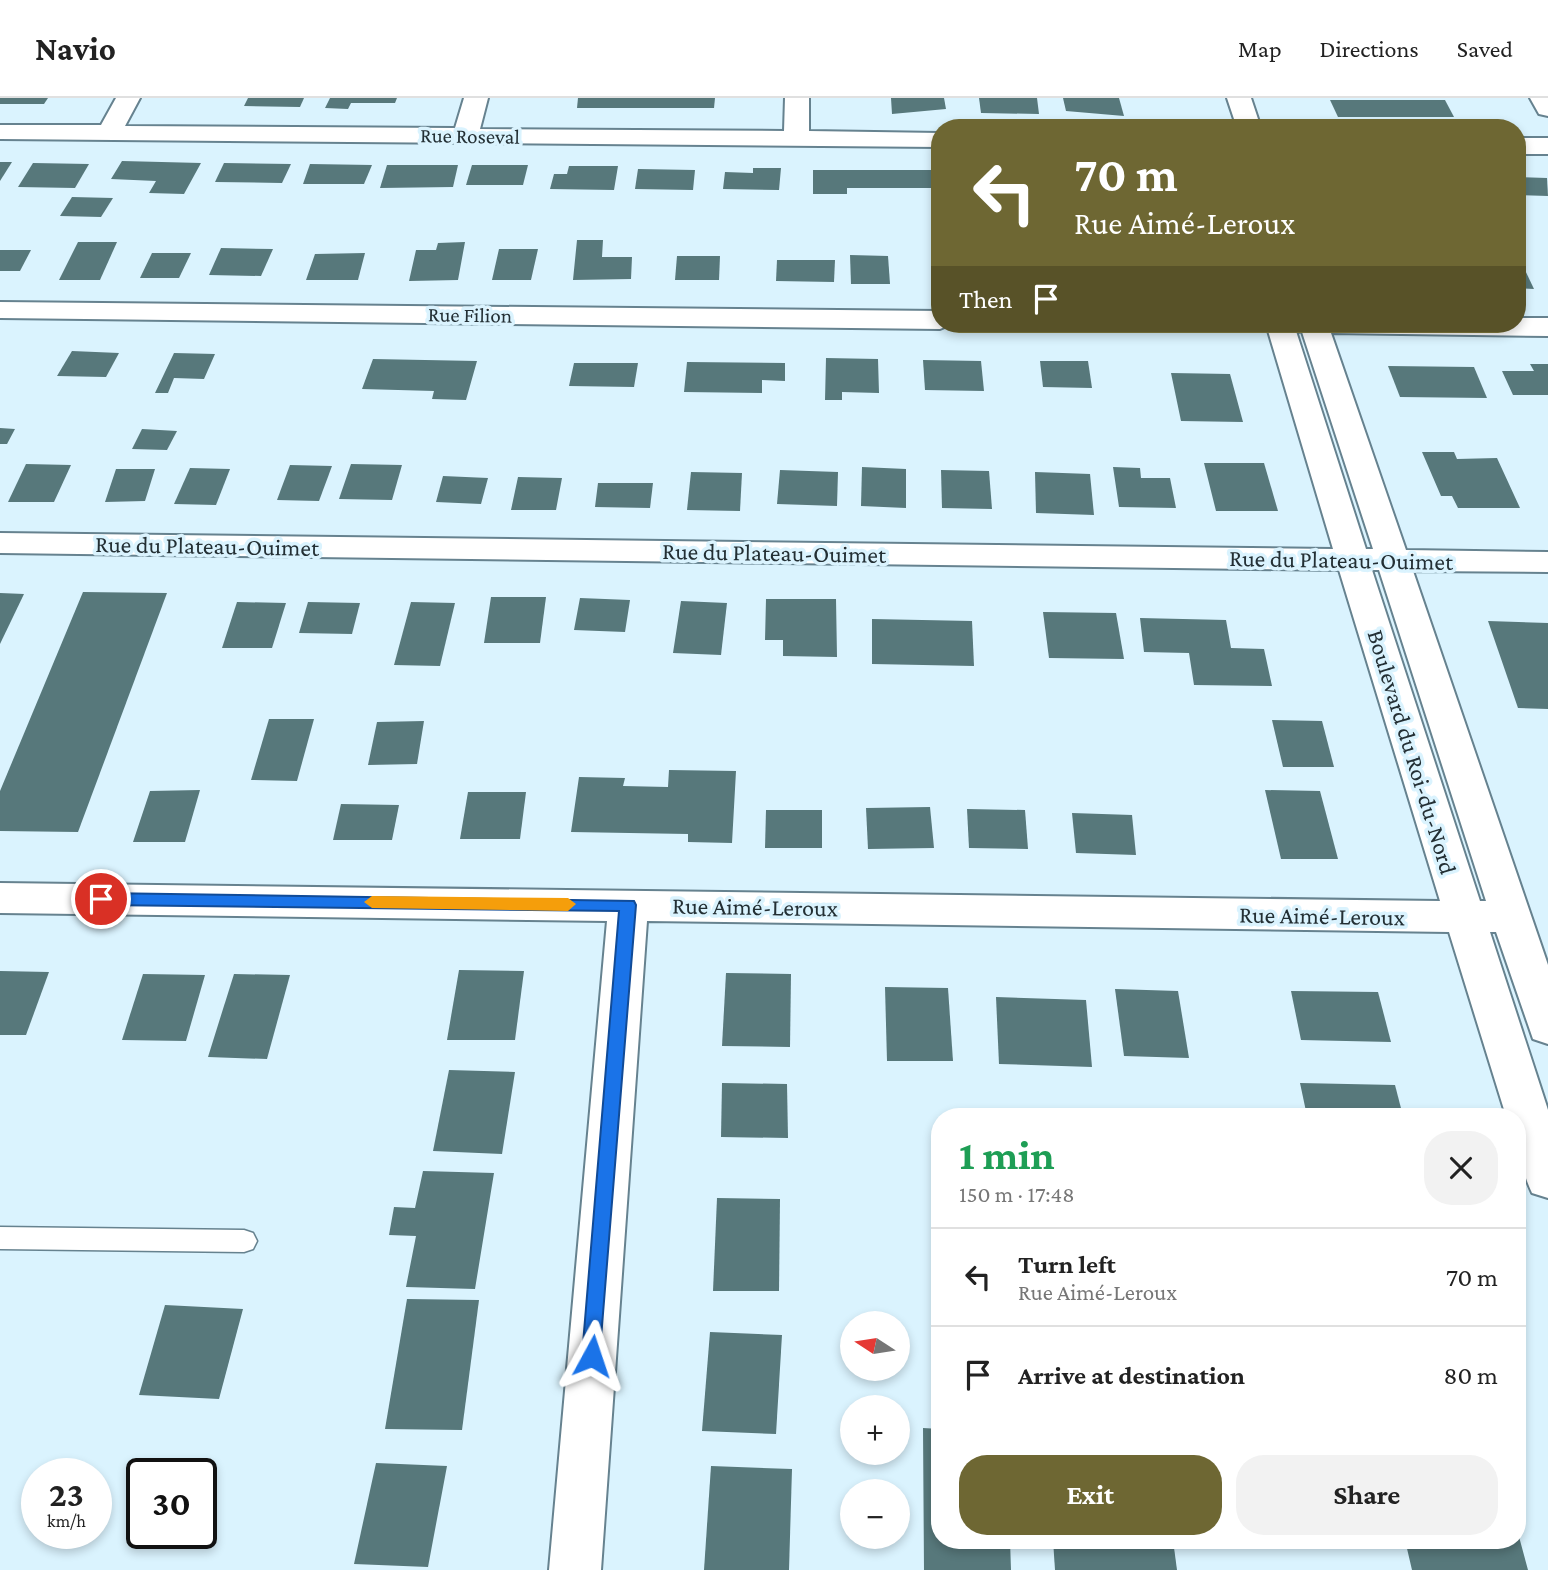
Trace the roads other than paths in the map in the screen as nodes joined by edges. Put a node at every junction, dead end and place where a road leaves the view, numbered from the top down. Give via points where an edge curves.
1 (476, 98) edge
2 (797, 98) edge
3 (1239, 98) edge
4 (1542, 98) edge
5 (140, 102) edge
6 (1548, 109) edge
7 (1246, 119) edge
8 (0, 132) edge
9 (108, 132) junction
10 (136, 133) junction
11 (465, 136) junction
12 (796, 139) junction
13 (931, 140) edge
14 (1526, 146) edge
15 (1548, 146) edge
16 (0, 310) edge
17 (931, 320) edge
18 (1526, 327) edge
19 (1548, 327) edge
20 (1283, 333) edge
21 (1317, 333) edge
22 (0, 543) edge
23 (1352, 559) junction
24 (1392, 560) junction
25 (1548, 562) edge
26 (0, 898) edge
27 (628, 905) junction
28 (1464, 917) junction
29 (1511, 917) junction
30 (1548, 1027) edge
31 (1525, 1108) edge
32 (1526, 1110) edge
33 (1548, 1179) edge
34 (0, 1238) edge
35 (243, 1241) dead end
36 (575, 1570) edge

1 - 11 street
2 - 12 street
3 - 7 street
4 - 6 street
5 - 9 street
5 - 10 street
8 - 9 street, Rue Roseval
9 - 10 street, Rue Roseval
10 - 11 street, Rue Roseval
11 - 12 street, Rue Roseval
12 - 13 street, Rue Roseval
14 - 15 street
16 - 17 street, Rue Filion
18 - 19 street
20 - 23 street, Boulevard du Roi-du-Nord
21 - 24 street, Boulevard du Roi-du-Nord
22 - 23 street, Rue du Plateau-Ouimet
23 - 24 street, Rue du Plateau-Ouimet
23 - 28 street, Boulevard du Roi-du-Nord
24 - 25 street, Rue du Plateau-Ouimet
24 - 29 street, Boulevard du Roi-du-Nord
26 - 27 street, Rue Aimé-Leroux
27 - 28 street, Rue Aimé-Leroux
27 - 36 street
28 - 29 street, Rue Aimé-Leroux
28 - 31 street, Boulevard du Roi-du-Nord
29 - 30 street, Boulevard du Roi-du-Nord
32 - 33 street, Boulevard du Roi-du-Nord
34 - 35 lane

